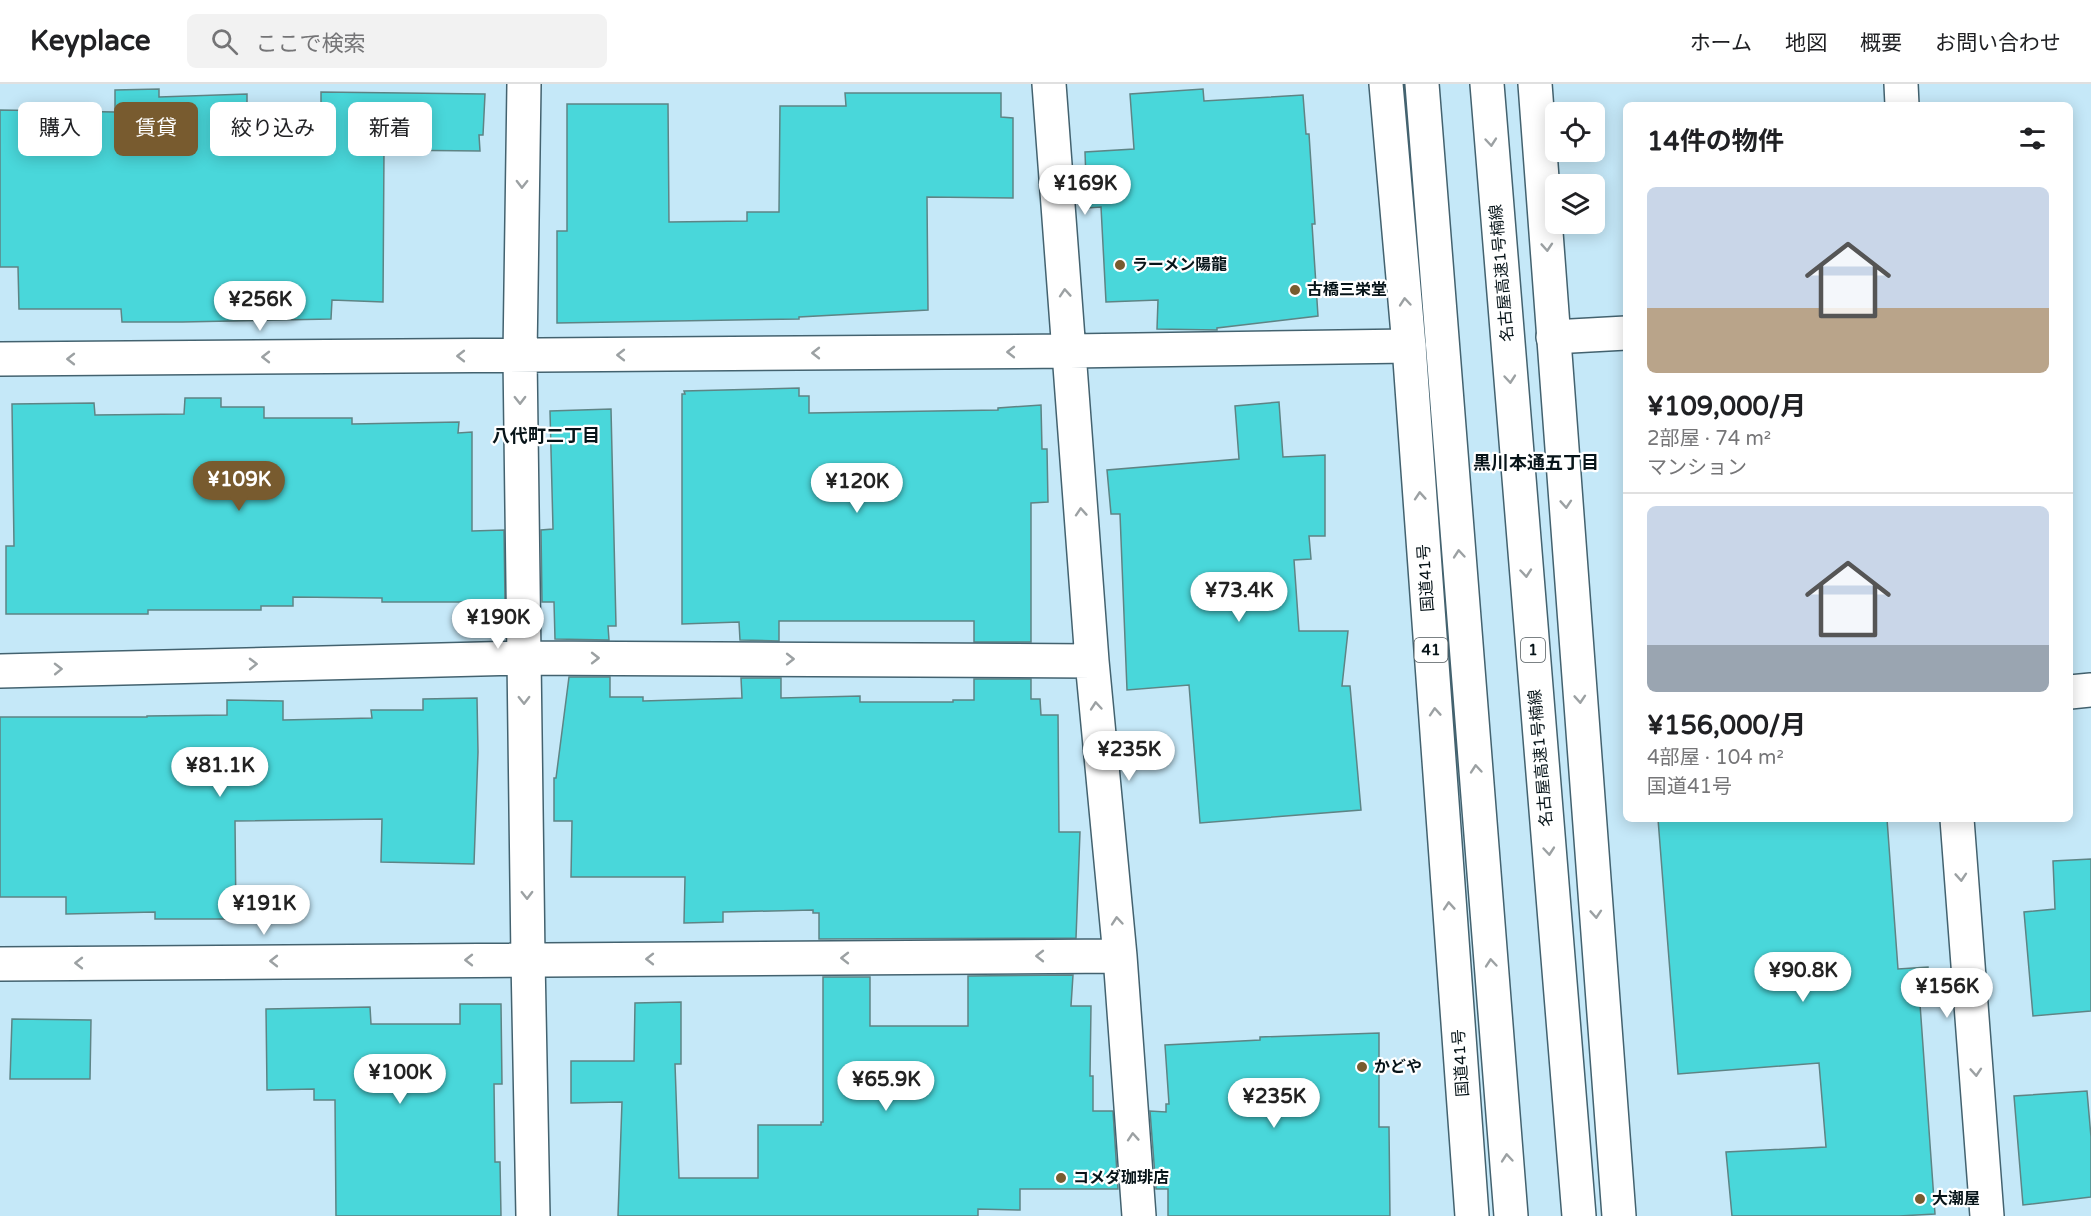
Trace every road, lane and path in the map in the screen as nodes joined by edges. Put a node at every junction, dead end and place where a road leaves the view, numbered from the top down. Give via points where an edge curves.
1 (524, 84) edge
2 (1049, 84) edge
3 (1386, 84) edge
4 (1422, 84) edge
5 (1486, 84) edge
6 (1534, 84) edge
7 (1901, 84) edge
8 (1902, 102) edge
9 (1623, 333) edge
10 (1553, 337) junction
11 (1409, 345) junction
12 (1070, 351) junction
13 (520, 356) junction
14 (0, 359) edge
15 (524, 658) junction
16 (1092, 661) junction
17 (0, 670) edge
18 (2091, 690) edge
19 (2073, 692) edge
20 (1957, 822) edge
21 (1120, 956) junction
22 (528, 959) junction
23 (0, 964) edge
24 (533, 1216) edge
25 (1139, 1216) edge
26 (1472, 1216) edge
27 (1511, 1216) edge
28 (1579, 1216) edge
29 (1619, 1216) edge
30 (1987, 1216) edge

1 -> 13 main road
12 -> 2 main road
11 -> 3 main road, 国道41号 / 41
27 -> 4 main road
5 -> 28 main road, 名古屋高速1号楠線 / 1
6 -> 10 main road
7 - 8 main road
9 - 10 main road
10 -> 29 main road
11 - 12 main road
26 -> 11 main road, 国道41号 / 41
12 -> 13 main road
16 -> 12 main road
13 -> 14 main road
13 -> 15 main road
15 -> 16 main road
17 -> 15 main road
15 -> 22 main road
21 -> 16 main road
18 - 19 main road
20 -> 30 main road
21 -> 22 main road
25 -> 21 main road
22 -> 23 main road
22 - 24 main road

